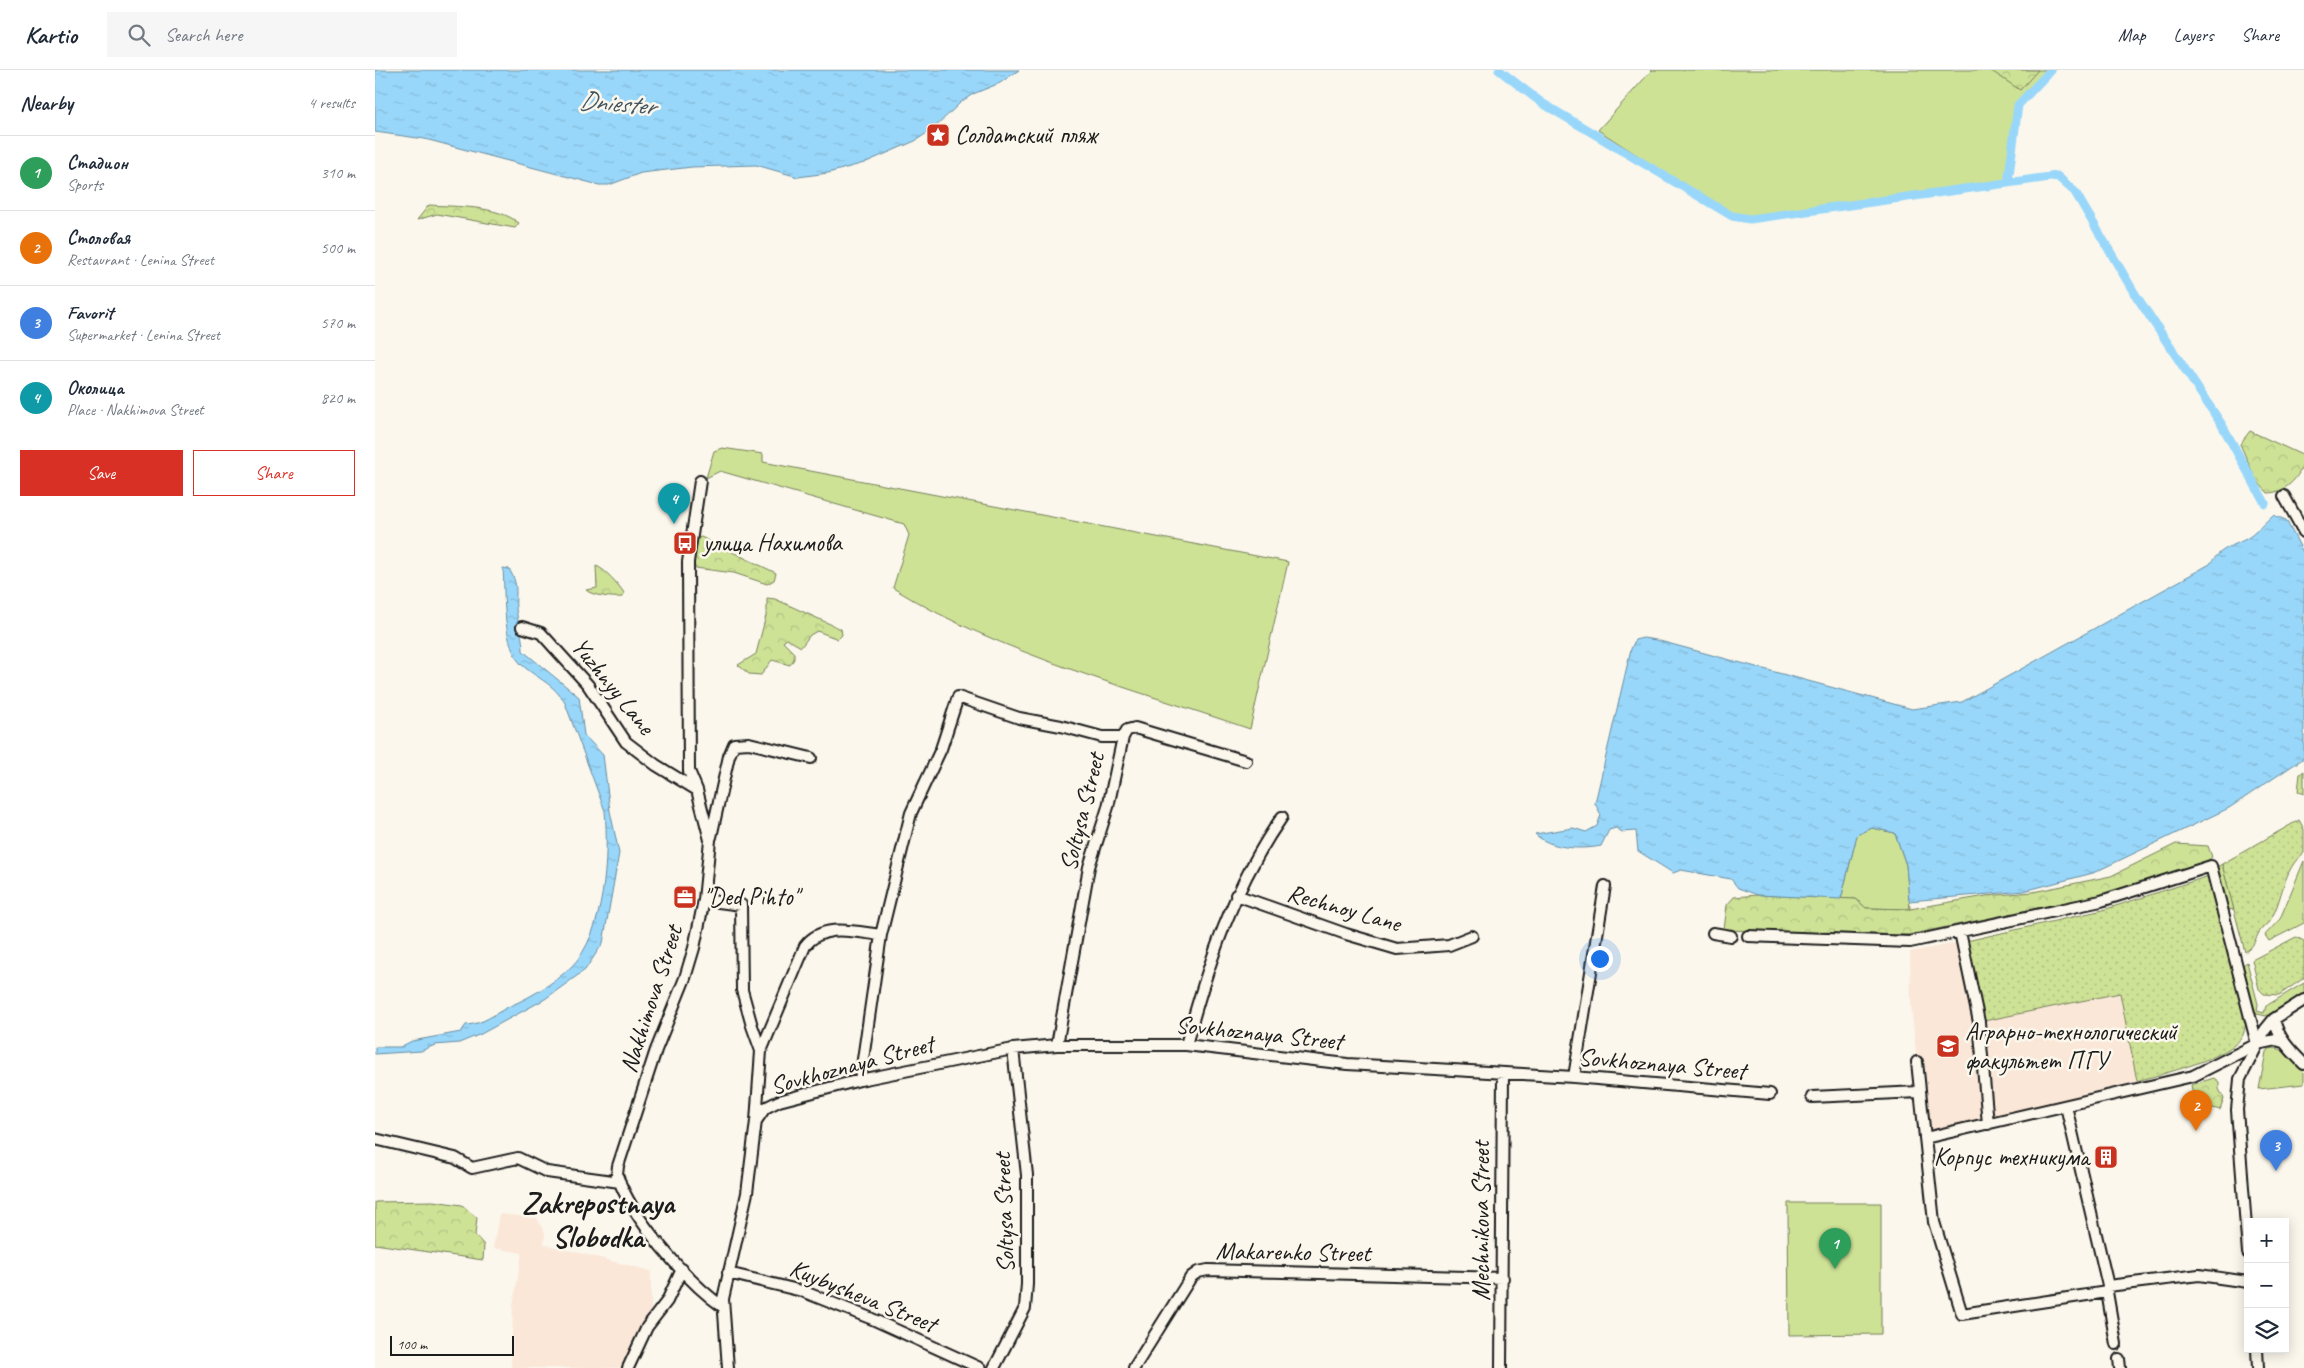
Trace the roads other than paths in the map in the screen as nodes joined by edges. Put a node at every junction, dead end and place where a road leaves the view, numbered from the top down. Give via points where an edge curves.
1 (700, 481) dead end
2 (2284, 496) dead end
3 (2304, 532) edge
4 (522, 627) dead end
5 (1123, 737) junction
6 (811, 758) dead end
7 (1246, 761) dead end
8 (697, 790) junction
9 (1281, 817) dead end
10 (710, 840) junction
11 (1605, 886) dead end
12 (1236, 895) junction
13 (704, 900) junction
14 (1960, 932) junction
15 (1713, 933) dead end
16 (881, 935) junction
17 (1472, 936) dead end
18 (1731, 936) dead end
19 (1748, 936) dead end
20 (2304, 1000) edge
21 (2274, 1018) junction
22 (2283, 1042) junction
23 (1186, 1044) junction
24 (2257, 1044) junction
25 (1057, 1045) junction
26 (1013, 1049) junction
27 (761, 1051) junction
28 (1917, 1062) dead end
29 (2304, 1064) edge
30 (1503, 1074) junction
31 (1575, 1077) junction
32 (860, 1080) junction
33 (1919, 1092) junction
34 (1770, 1094) dead end
35 (1812, 1097) dead end
36 (2066, 1106) junction
37 (756, 1121) junction
38 (1988, 1124) junction
39 (1925, 1138) junction
40 (375, 1139) edge
41 (620, 1182) junction
42 (2245, 1218) edge
43 (682, 1269) junction
44 (728, 1272) junction
45 (1503, 1278) junction
46 (2244, 1281) edge
47 (2108, 1289) junction
48 (723, 1307) junction
49 (2116, 1344) dead end
50 (2257, 1353) edge
51 (628, 1368) edge
52 (728, 1368) edge
53 (980, 1368) edge
54 (994, 1368) edge
55 (1134, 1368) edge
56 (1501, 1368) edge
57 (2258, 1368) edge

1 - 8 street, Nakhimova Street via 688,562 689,771
2 - 3 street
4 - 8 street, Yuzhnyy Lane via 541,633 588,685 626,742
5 - 7 street via 1127,730 1135,728
5 - 16 street via 1102,737 1019,718 958,697 941,749 911,814
5 - 25 street, Soltysa Street via 1108,807 1089,867
6 - 10 street via 749,743 734,744
8 - 10 street, Nakhimova Street
9 - 12 street
10 - 13 street, Nakhimova Street
11 - 31 street
12 - 17 street, Rechnoy Lane via 1397,949 1449,945
12 - 23 street via 1206,973
13 - 27 street via 741,905 742,990
13 - 41 street, Nakhimova Street via 685,978 656,1050 618,1166
14 - 19 street via 1910,942
14 - 24 street via 2101,900 2211,866
14 - 38 street via 1979,1022
15 - 18 street
16 - 27 street via 834,930 811,938
16 - 32 street
20 - 21 street
21 - 22 street
21 - 24 street
22 - 24 street via 2276,1040
22 - 29 street
23 - 25 street, Sovkhoznaya Street
23 - 30 street, Sovkhoznaya Street via 1347,1064
24 - 36 street via 2193,1076
24 - 42 street via 2240,1079 2237,1110
25 - 26 street, Sovkhoznaya Street
26 - 32 street, Sovkhoznaya Street
26 - 54 street, Soltysa Street via 1027,1175 1027,1284 1025,1308
27 - 37 street
28 - 33 street
30 - 31 street, Sovkhoznaya Street
30 - 45 street, Mechnikova Street
31 - 34 street, Sovkhoznaya Street
32 - 37 street, Sovkhoznaya Street via 779,1101 765,1108
33 - 35 street
33 - 39 street
36 - 38 street
36 - 47 street
37 - 44 street via 747,1193
38 - 39 street
39 - 47 street via 1935,1222 1962,1314
40 - 41 street via 455,1158 471,1168 518,1158 547,1172
41 - 43 street via 647,1227 670,1259
43 - 48 street
43 - 51 street via 667,1301 647,1327
44 - 48 street
44 - 53 street, Kuybysheva Street via 802,1291
45 - 55 street, Makarenko Street via 1199,1272 1191,1278
45 - 56 street, Mechnikova Street
46 - 47 street via 2199,1275
47 - 49 street
48 - 52 street
50 - 57 street

